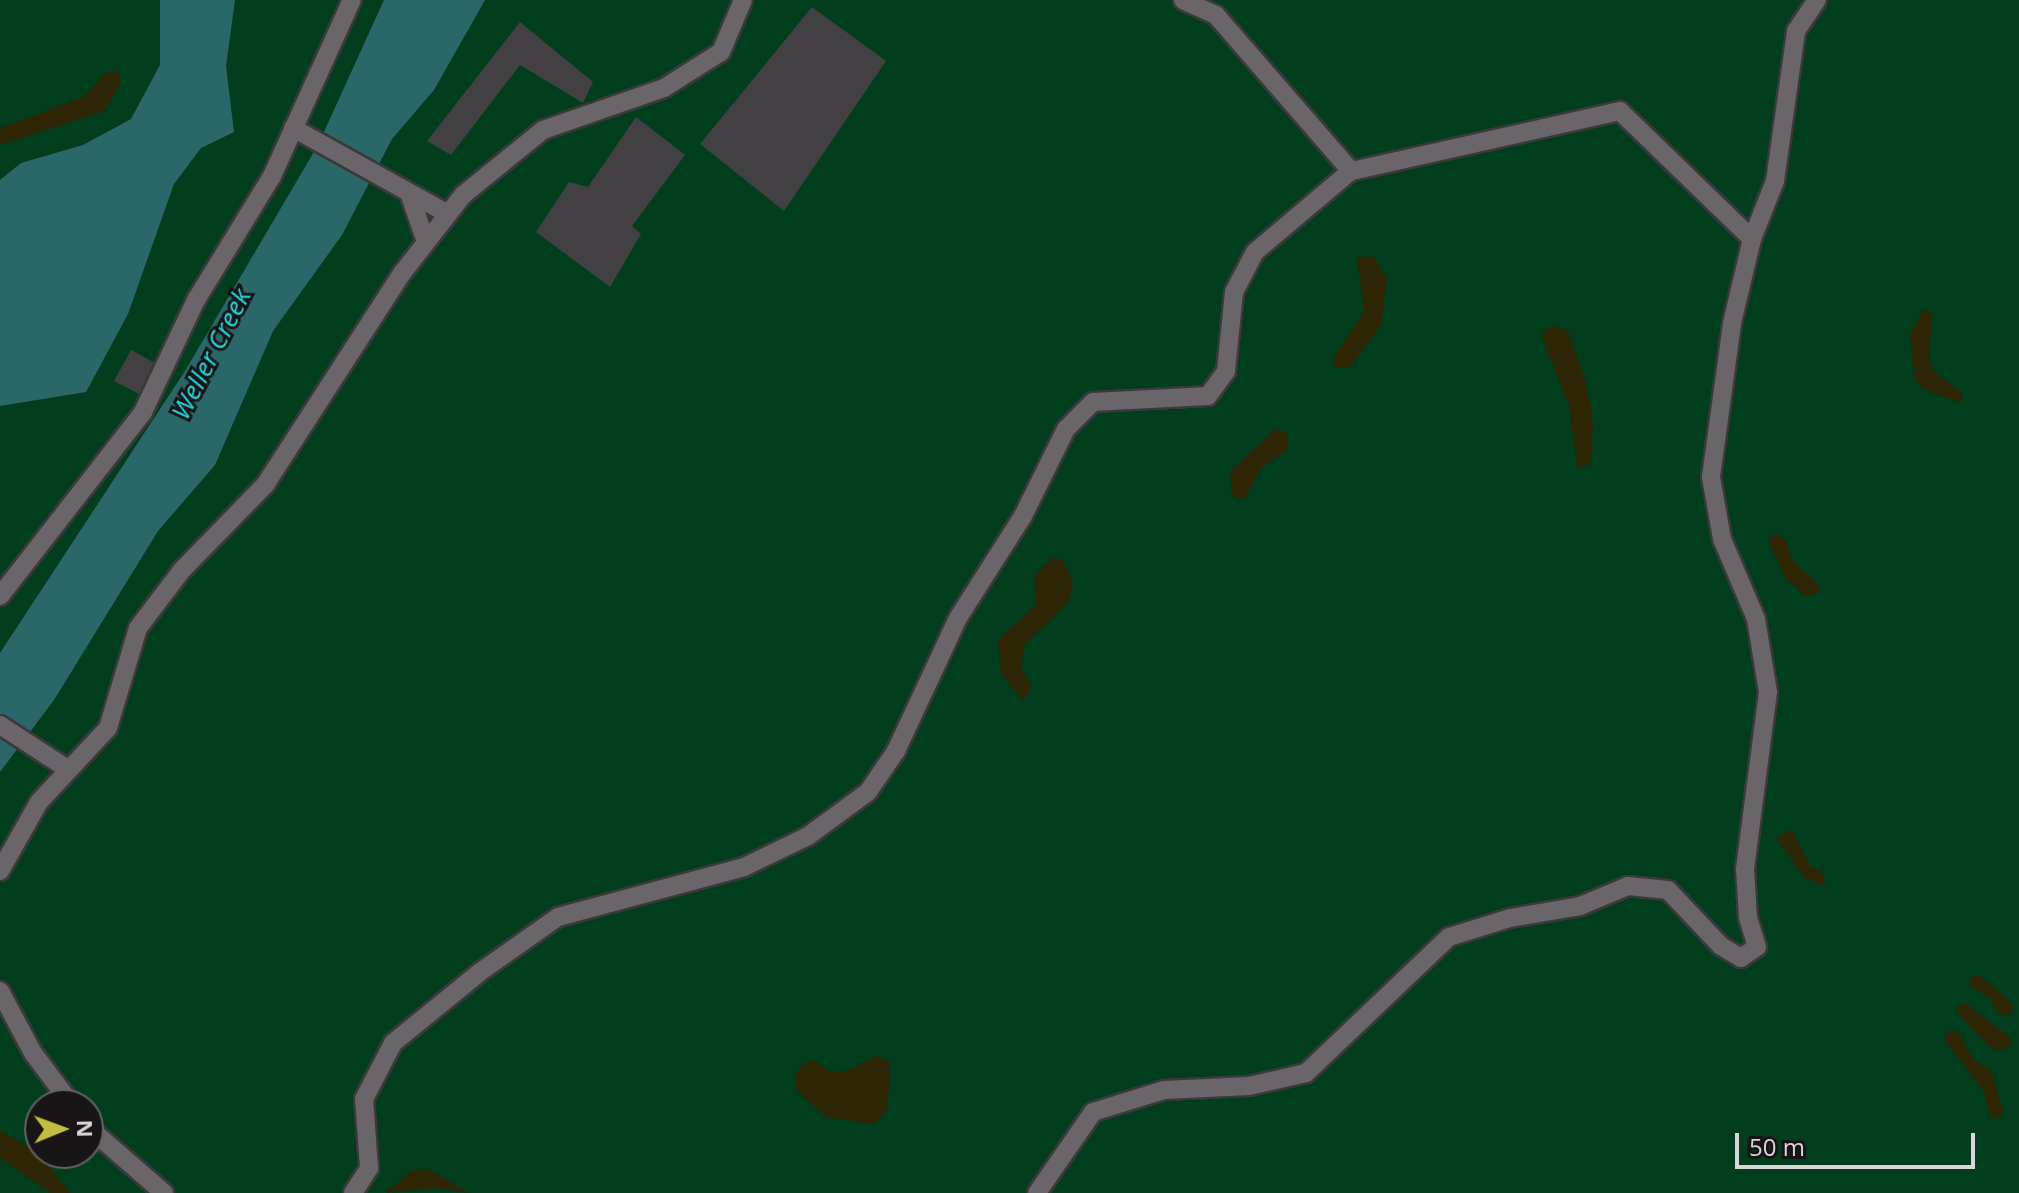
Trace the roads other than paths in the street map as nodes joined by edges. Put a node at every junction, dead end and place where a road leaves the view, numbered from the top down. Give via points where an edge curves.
1 (352, 0) edge
2 (743, 0) edge
3 (1183, 0) edge
4 (1817, 0) edge
5 (293, 128) junction
6 (1351, 171) junction
7 (403, 189) junction
8 (448, 214) junction
9 (1752, 239) junction
10 (426, 242) junction
11 (0, 596) edge
12 (0, 725) edge
13 (69, 770) junction
14 (0, 871) edge
15 (0, 991) edge
16 (60, 1089) edge
17 (104, 1141) edge
18 (164, 1193) edge
19 (353, 1193) edge
20 (1037, 1193) edge

1 - 5 lane
2 - 8 lane via 721,52 664,88 543,130 463,195
3 - 6 lane via 1216,15
4 - 9 lane via 1796,31 1775,181
5 - 7 lane
5 - 11 lane via 272,176 196,300 143,412
6 - 9 lane via 1620,111
6 - 19 lane via 1255,252 1234,292 1226,371 1208,396 1093,402 1066,429 1023,516 958,618 896,751 868,792 808,836 744,867 558,917 480,972 393,1043 364,1099 369,1168
7 - 8 lane
7 - 10 lane
8 - 10 lane
9 - 20 lane via 1732,323 1711,477 1722,539 1756,619 1768,692 1745,869 1748,918 1757,947 1741,958 1721,946 1668,890 1628,886 1580,906 1510,918 1449,937 1306,1073 1249,1086 1164,1090 1093,1112
10 - 13 lane via 265,485 182,570 138,628 108,728
12 - 13 lane
13 - 14 lane via 39,802
15 - 16 lane via 33,1053
17 - 18 lane

